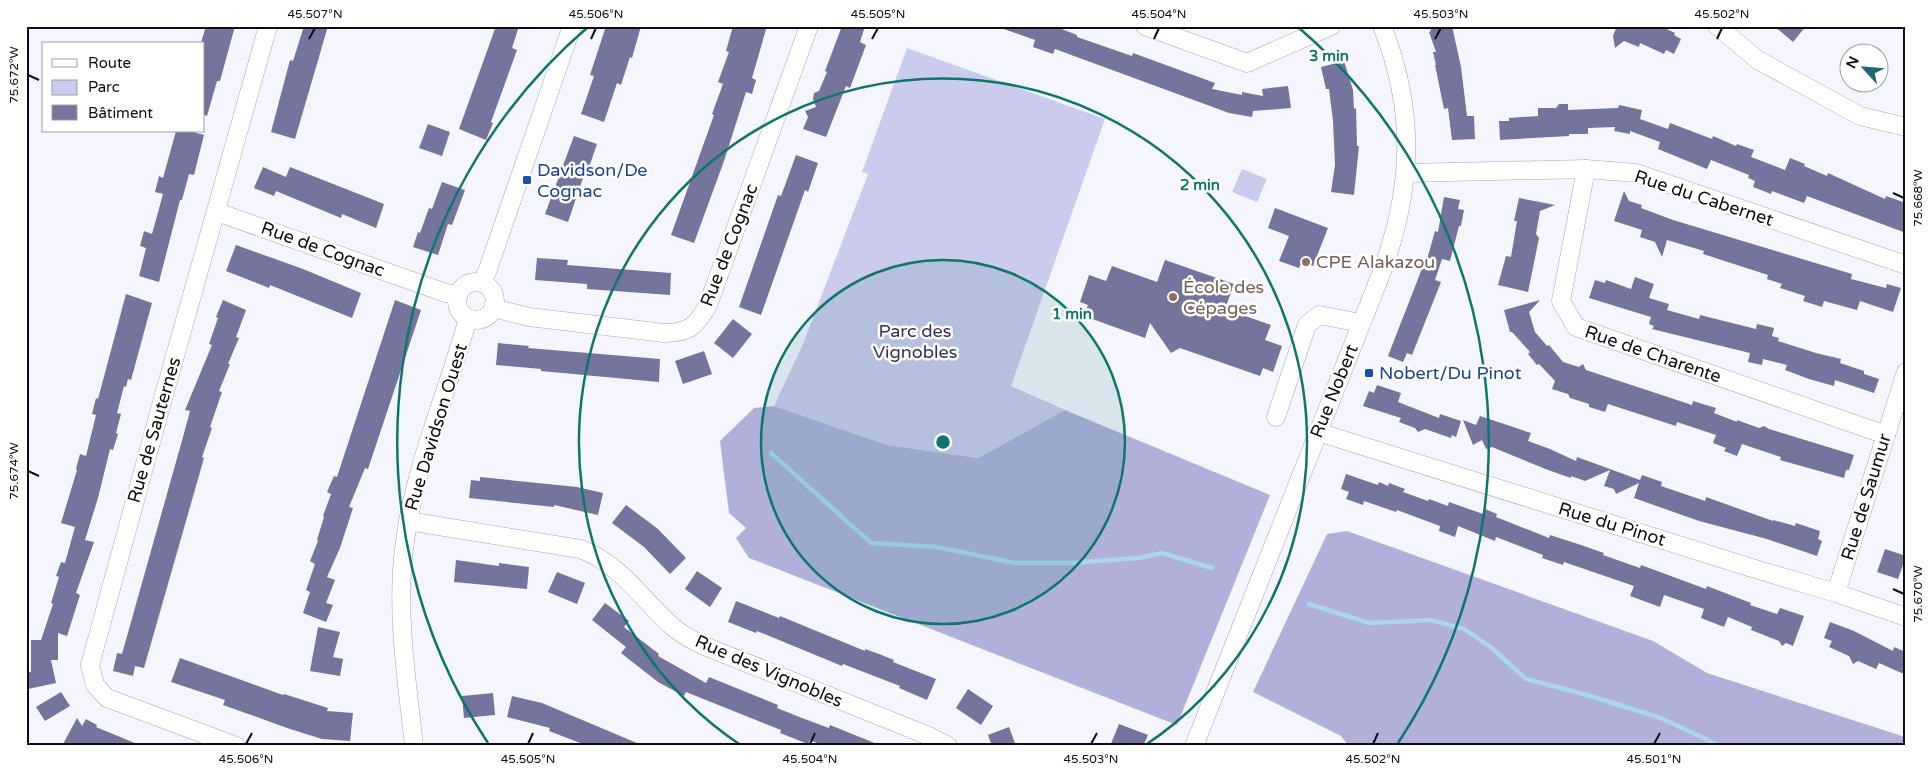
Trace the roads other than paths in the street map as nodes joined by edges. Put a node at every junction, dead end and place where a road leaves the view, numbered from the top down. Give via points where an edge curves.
1 (268, 26) edge
2 (572, 26) edge
3 (809, 26) edge
4 (1145, 26) edge
5 (1331, 26) edge
6 (1382, 26) edge
7 (1717, 26) edge
8 (1906, 127) edge
9 (1586, 169) junction
10 (1406, 173) junction
11 (217, 212) junction
12 (1906, 265) edge
13 (481, 283) junction
14 (458, 296) junction
15 (493, 308) junction
16 (468, 318) junction
17 (1361, 324) junction
18 (1906, 372) edge
19 (1276, 416) dead end
20 (1318, 432) junction
21 (1886, 435) junction
22 (408, 521) junction
23 (1836, 593) junction
24 (1906, 617) edge
25 (236, 746) edge
26 (414, 746) edge
27 (948, 746) edge
28 (1194, 746) edge

1 - 11 street, Rue de Sauternes
2 - 13 street
3 - 15 street, Rue de Cognac via 708,306 691,328 679,333 664,333 529,317
4 - 5 street via 1247,62
6 - 10 street, Rue Nobert via 1400,82 1407,146
7 - 8 street via 1758,60 1860,116
9 - 10 street, Rue du Cabernet
9 - 12 street, Rue du Cabernet via 1636,173
9 - 21 street, Rue de Charente via 1561,301 1576,327
10 - 17 street, Rue Nobert via 1397,229
11 - 14 street, Rue de Cognac
11 - 25 street, Rue de Sauternes via 90,665 95,685 107,698
13 - 14 street via 467,284
13 - 15 street via 492,293
14 - 16 street via 457,304
15 - 16 street via 485,317
16 - 22 street, Rue Davidson Ouest via 423,459
17 - 19 street via 1319,315 1307,325
17 - 20 street, Rue Nobert
18 - 21 street, Rue de Saumur
20 - 23 street, Rue du Pinot
20 - 28 street, Rue Nobert
21 - 23 street, Rue de Saumur
22 - 26 street, Rue Davidson Ouest via 402,574 402,634
22 - 27 street, Rue des Vignobles via 594,554 619,572 674,628 695,641
23 - 24 street, Rue du Pinot

